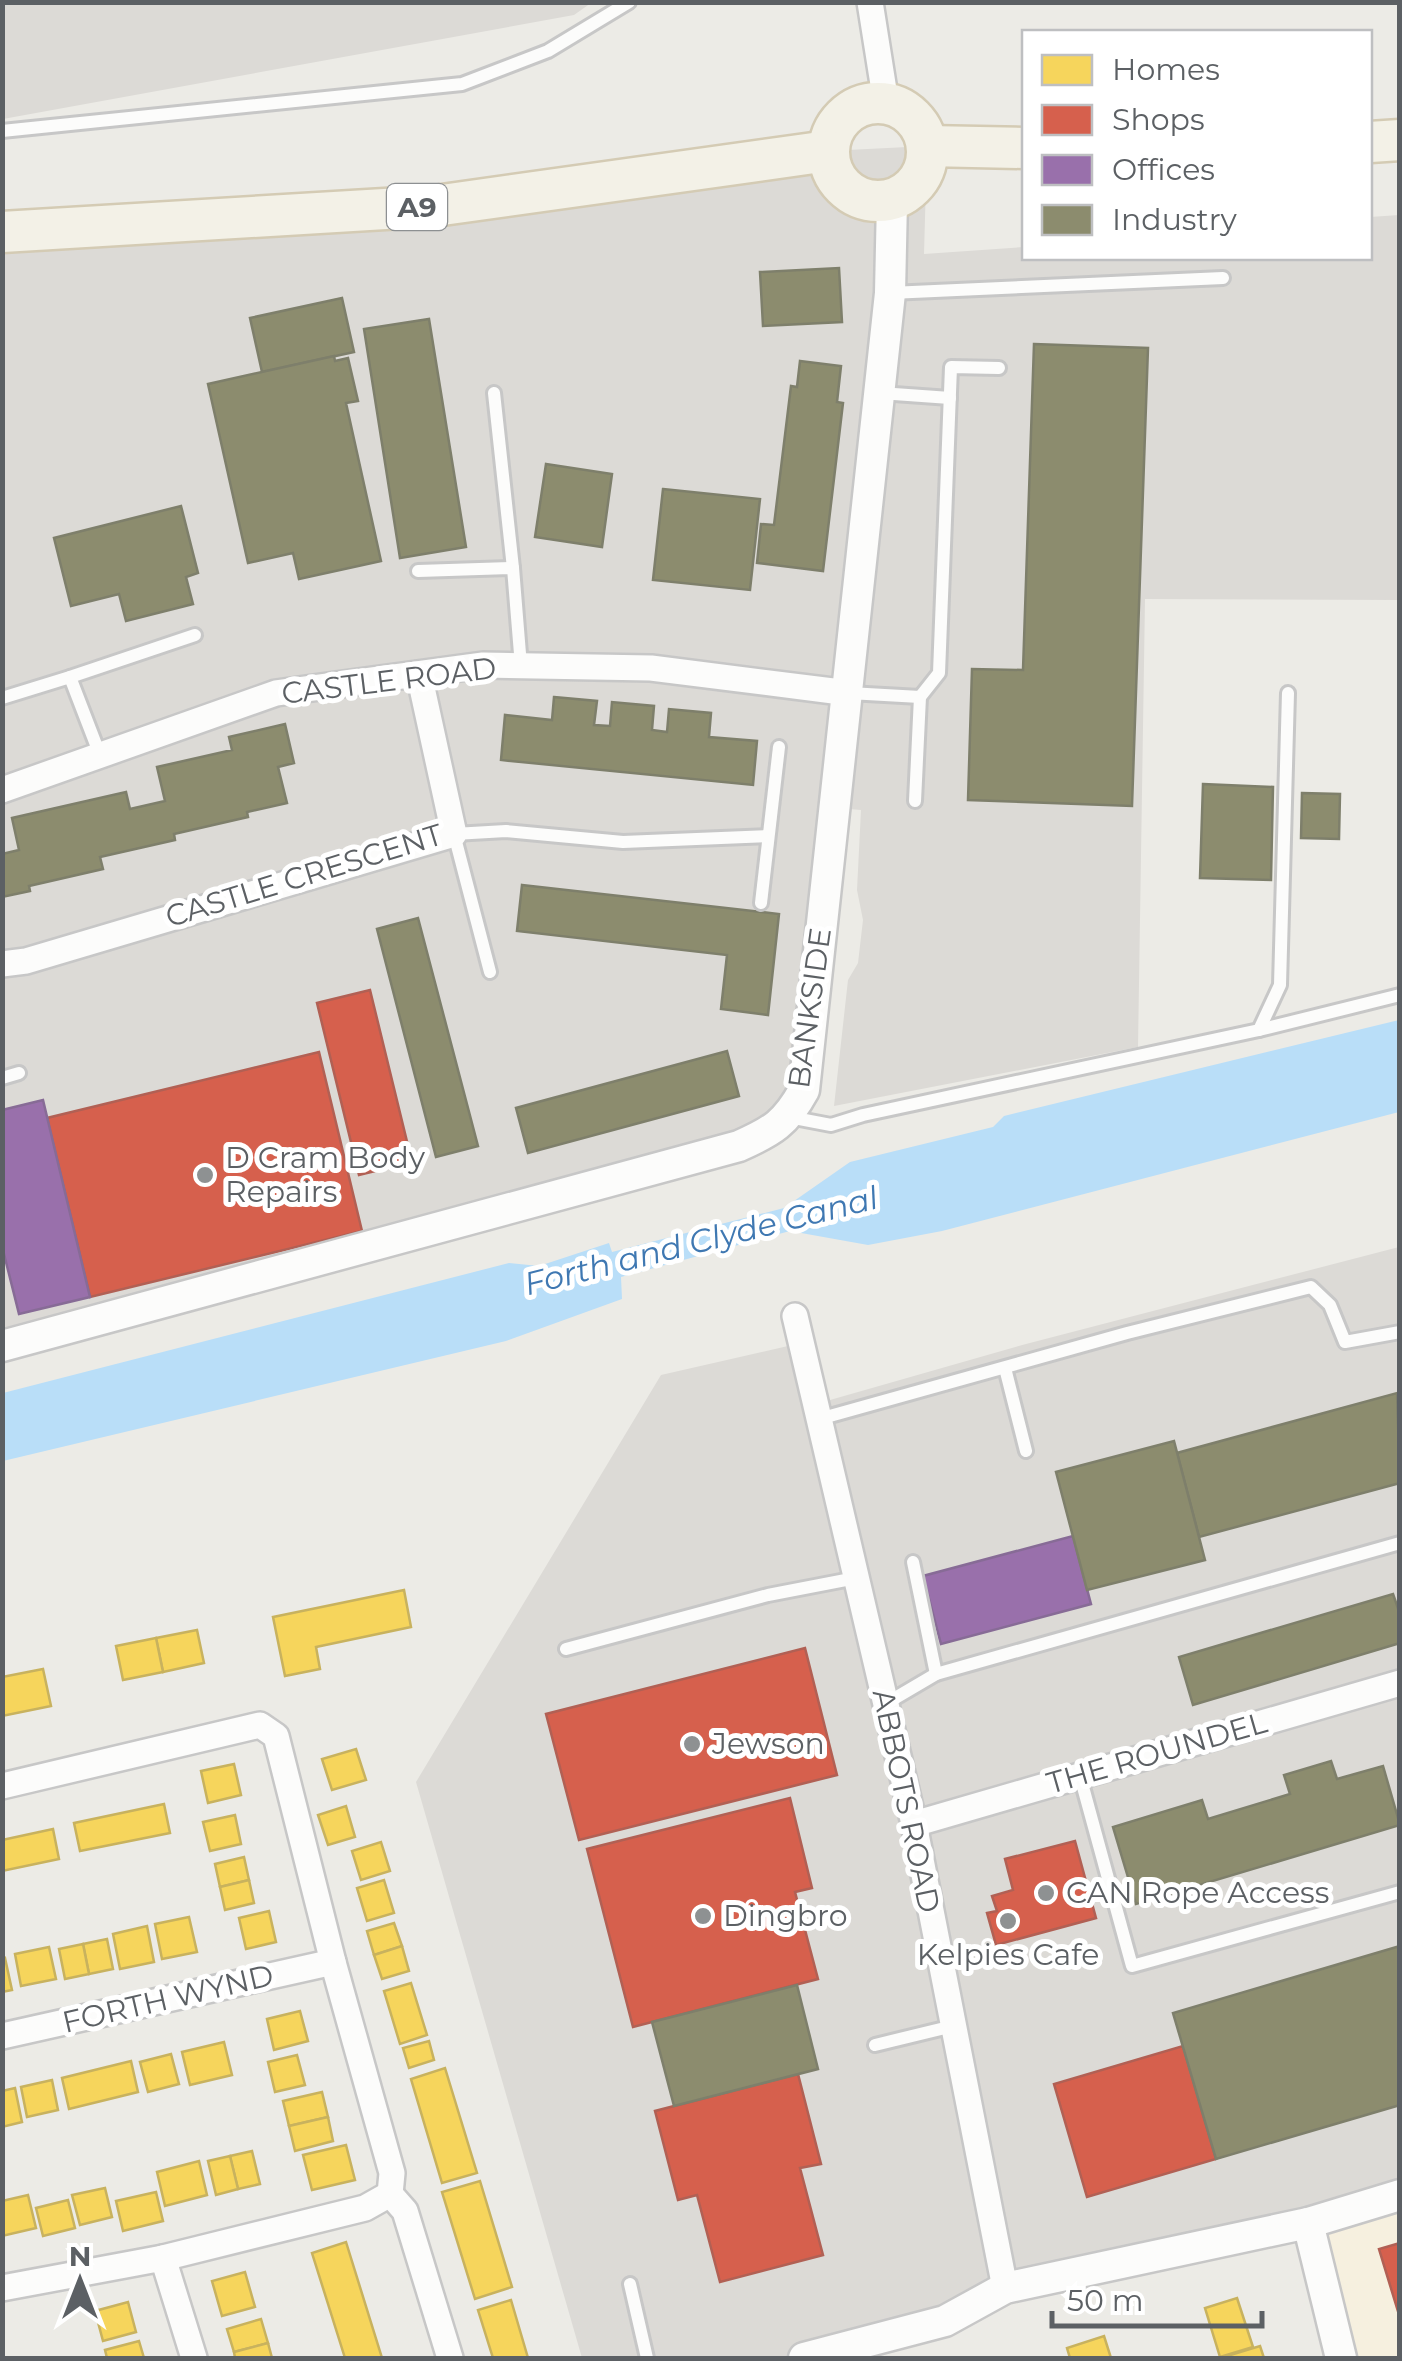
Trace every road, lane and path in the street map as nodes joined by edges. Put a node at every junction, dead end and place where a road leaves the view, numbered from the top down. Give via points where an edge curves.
1 (629, 2) edge
2 (870, 2) edge
3 (886, 103) junction
4 (2, 130) edge
5 (1400, 140) edge
6 (1372, 142) edge
7 (927, 146) junction
8 (1022, 148) edge
9 (828, 151) junction
10 (892, 200) junction
11 (2, 232) edge
12 (1223, 278) dead end
13 (890, 293) junction
14 (999, 368) dead end
15 (494, 393) dead end
16 (880, 393) junction
17 (950, 398) junction
18 (513, 568) junction
19 (418, 572) dead end
20 (195, 635) dead end
21 (522, 666) junction
22 (419, 674) junction
23 (70, 677) junction
24 (849, 693) junction
25 (1288, 693) dead end
26 (920, 697) junction
27 (2, 698) edge
28 (778, 747) dead end
29 (100, 755) junction
30 (2, 790) edge
31 (916, 802) dead end
32 (454, 834) junction
33 (768, 836) junction
34 (761, 903) dead end
35 (2, 964) edge
36 (490, 972) dead end
37 (1400, 995) edge
38 (1258, 1030) junction
39 (18, 1073) dead end
40 (2, 1078) edge
41 (789, 1117) junction
42 (795, 1316) dead end
43 (1400, 1332) edge
44 (2, 1346) edge
45 (1005, 1368) junction
46 (819, 1418) junction
47 (1026, 1451) dead end
48 (1400, 1544) edge
49 (913, 1562) dead end
50 (856, 1578) junction
51 (566, 1648) dead end
52 (936, 1674) junction
53 (1400, 1683) edge
54 (886, 1704) junction
55 (1080, 1776) junction
56 (2, 1786) edge
57 (914, 1824) junction
58 (1400, 1892) edge
59 (334, 1962) junction
60 (953, 2026) junction
61 (2, 2036) edge
62 (875, 2045) dead end
63 (390, 2194) junction
64 (1400, 2195) edge
65 (1308, 2223) junction
66 (163, 2258) junction
67 (630, 2284) dead end
68 (2, 2288) edge
69 (1005, 2288) junction
70 (194, 2358) edge
71 (450, 2358) edge
72 (647, 2358) edge
73 (804, 2358) edge
74 (1342, 2358) edge

1 - 4 lane via 548,51 462,84
2 - 3 street
3 - 7 main road via 915,119
3 - 9 main road via 852,108 831,134
5 - 6 main road
7 - 8 main road
7 - 10 main road via 920,179
9 - 10 main road via 841,186 874,202
9 - 11 main road, A9 via 436,206
10 - 13 street, BANKSIDE
12 - 13 lane
13 - 16 street, BANKSIDE
14 - 17 lane via 951,367
15 - 18 lane
16 - 17 lane
16 - 24 street, BANKSIDE
17 - 26 lane via 939,673
18 - 19 lane
18 - 21 lane
20 - 23 lane
21 - 22 street, CASTLE ROAD
21 - 24 street, CASTLE ROAD via 650,668
22 - 29 street, CASTLE ROAD via 276,693
22 - 32 street, CASTLE CRESCENT
23 - 27 lane
23 - 29 lane
24 - 26 lane
24 - 41 street, BANKSIDE via 804,1090
25 - 38 lane via 1280,985
26 - 31 lane
28 - 33 lane
29 - 30 street, CASTLE ROAD
32 - 33 lane via 506,831 623,842
32 - 35 street, CASTLE CRESCENT
32 - 36 lane
33 - 34 lane
37 - 38 lane
38 - 41 lane via 831,1125
39 - 40 lane
41 - 44 street, BANKSIDE via 740,1146
42 - 46 street, ABBOTS ROAD
43 - 45 lane via 1346,1342 1330,1305 1311,1287
45 - 46 lane
45 - 47 lane
46 - 50 street, ABBOTS ROAD
48 - 52 lane
49 - 52 lane
50 - 51 lane
50 - 54 street, ABBOTS ROAD
52 - 54 lane
53 - 55 street, THE ROUNDEL
54 - 57 street, ABBOTS ROAD
55 - 57 street, THE ROUNDEL
55 - 58 lane via 1132,1966
56 - 59 street via 260,1725 276,1736
57 - 60 street, ABBOTS ROAD
59 - 61 street, FORTH WYND
59 - 63 street via 392,2173
60 - 62 lane
60 - 69 street, ABBOTS ROAD
63 - 66 street via 364,2208
63 - 71 street via 405,2211
64 - 65 street
65 - 69 street
65 - 74 street
66 - 68 street
66 - 70 street
67 - 72 lane
69 - 73 street via 946,2321

